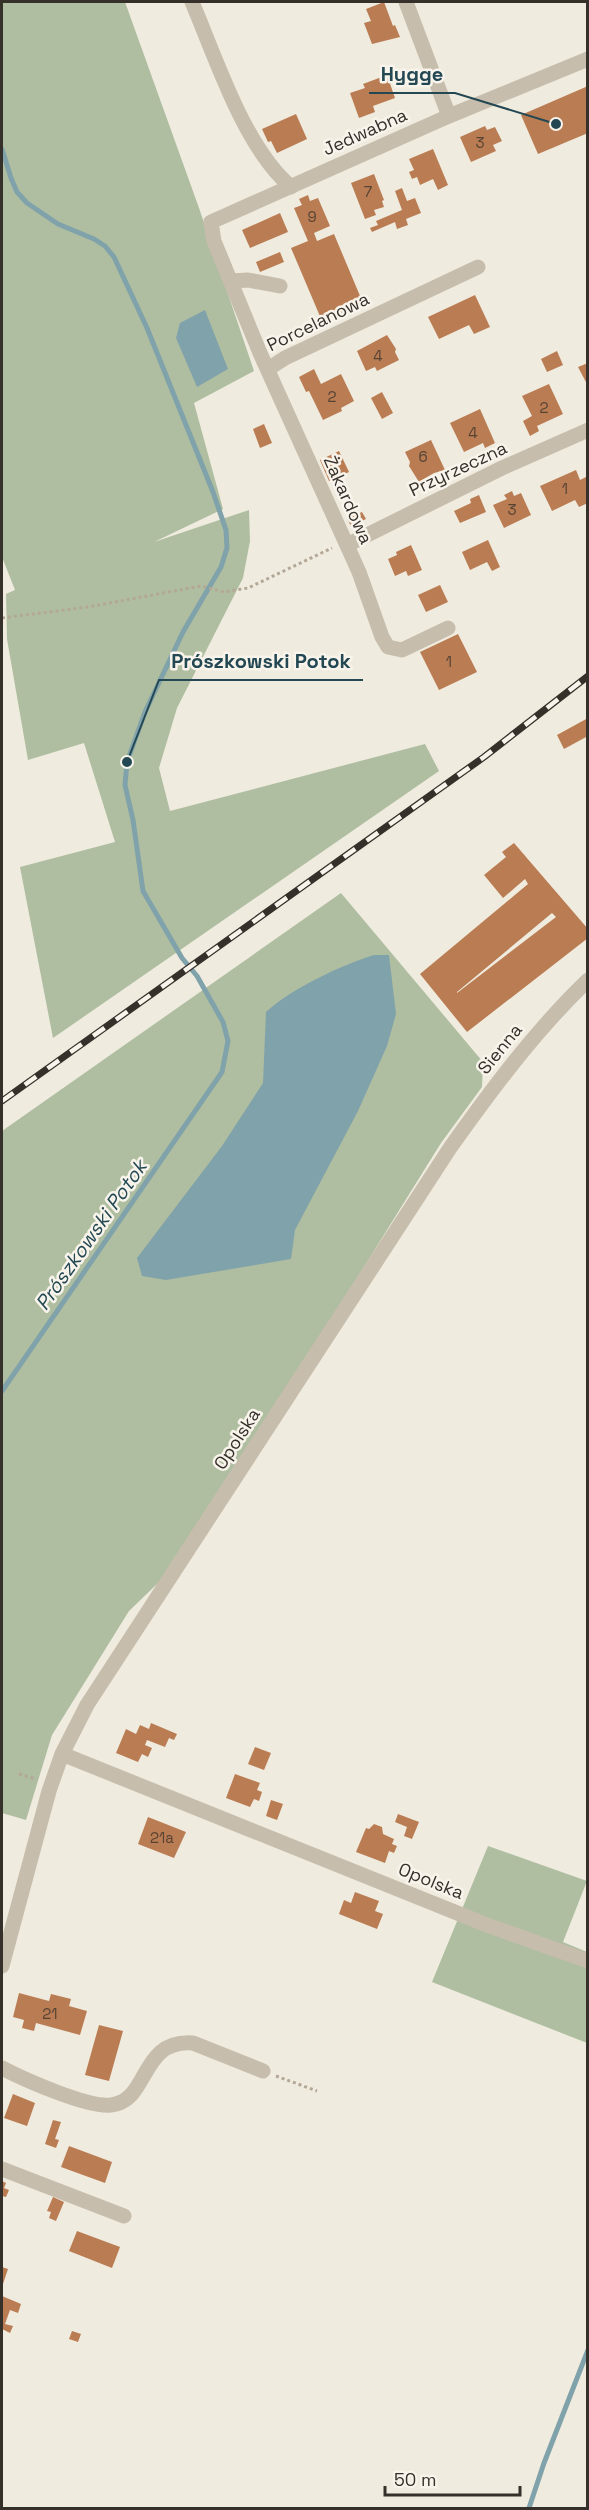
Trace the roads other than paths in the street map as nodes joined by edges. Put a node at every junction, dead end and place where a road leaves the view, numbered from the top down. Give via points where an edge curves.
1 (192, 2) edge
2 (406, 2) edge
3 (588, 59) edge
4 (449, 116) junction
5 (291, 187) junction
6 (478, 267) dead end
7 (231, 281) junction
8 (280, 286) dead end
9 (268, 369) junction
10 (588, 430) edge
11 (346, 545) junction
12 (448, 628) dead end
13 (588, 981) edge
14 (450, 1148) joint
15 (62, 1754) junction
16 (588, 1961) edge
17 (2, 1966) edge
18 (2, 2068) edge
19 (263, 2071) road end
20 (2, 2169) edge
21 (124, 2216) dead end

1 - 5 street via 248,129 269,163
2 - 4 street
3 - 4 street, Jedwabna
4 - 5 street, Jedwabna
5 - 7 street, Porcelanowa via 211,222 214,241
6 - 9 street, Porcelanowa
7 - 8 street
7 - 9 street, Porcelanowa
9 - 11 street, Żakardowa
10 - 11 street, Przyrzeczna
11 - 12 street, Żakardowa via 388,647 402,650
13 - 14 street, Sienna via 528,1044
14 - 15 street, Opolska via 87,1705
15 - 16 street, Opolska via 487,1925
15 - 17 street, Opolska via 39,1824
18 - 19 street via 102,2105 122,2102 160,2050 170,2044 193,2043
20 - 21 street

